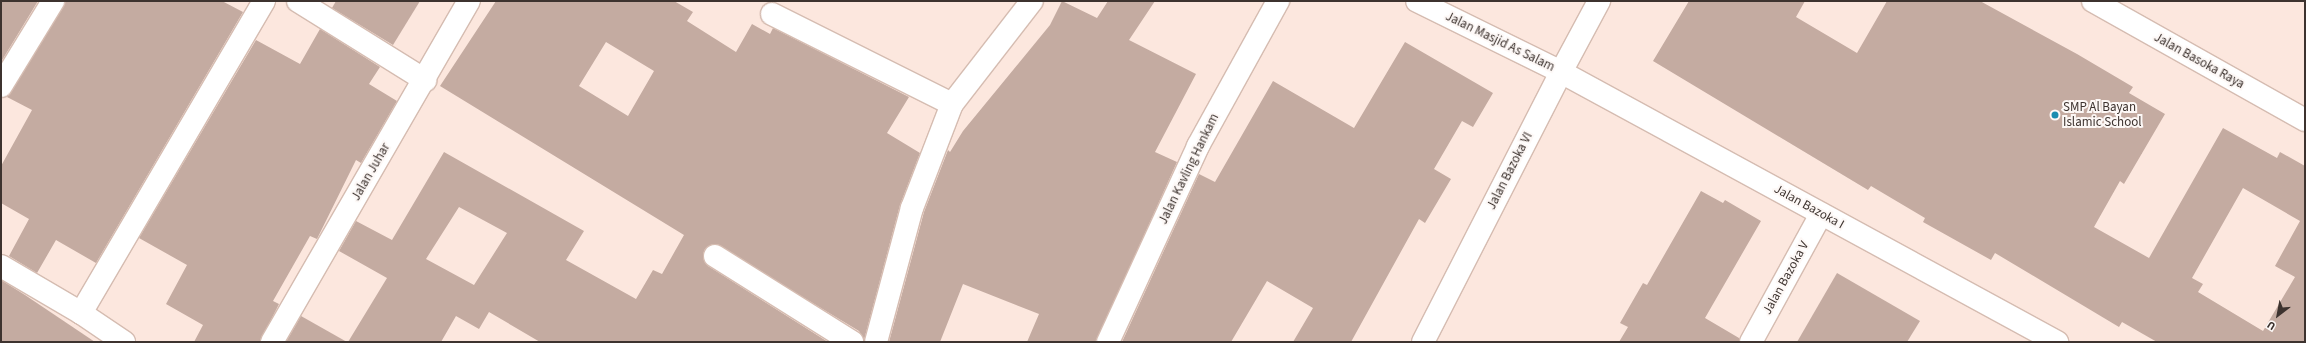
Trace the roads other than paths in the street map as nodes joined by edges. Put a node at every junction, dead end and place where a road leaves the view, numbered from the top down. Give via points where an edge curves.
1 (53, 1) edge
2 (264, 1) edge
3 (298, 1) edge
4 (469, 1) edge
5 (1032, 1) edge
6 (1278, 1) edge
7 (1417, 1) edge
8 (1599, 1) edge
9 (2093, 1) edge
10 (772, 14) dead end
11 (1561, 72) junction
12 (425, 80) junction
13 (1, 86) edge
14 (952, 104) junction
15 (2305, 120) edge
16 (1821, 214) junction
17 (715, 256) dead end
18 (1, 266) edge
19 (81, 313) junction
20 (124, 342) edge
21 (272, 342) edge
22 (852, 342) edge
23 (876, 342) edge
24 (1108, 342) edge
25 (1423, 342) edge
26 (1751, 342) edge
27 (2057, 342) edge

1 - 13 street
2 - 19 street
3 - 12 street
4 - 12 street, Jalan Juhar
5 - 14 street
6 - 24 street, Jalan Kavling Hankam via 1198,146
7 - 11 street, Jalan Masjid As Salam
8 - 11 street, Jalan Bazoka VI
9 - 15 street, Jalan Basoka Raya
10 - 14 street
11 - 16 street, Jalan Bazoka I
11 - 25 street, Jalan Bazoka VI
12 - 21 street, Jalan Juhar
14 - 23 street via 912,208
16 - 26 street, Jalan Bazoka V
16 - 27 street, Jalan Bazoka I
17 - 22 street
18 - 19 street
19 - 20 street

